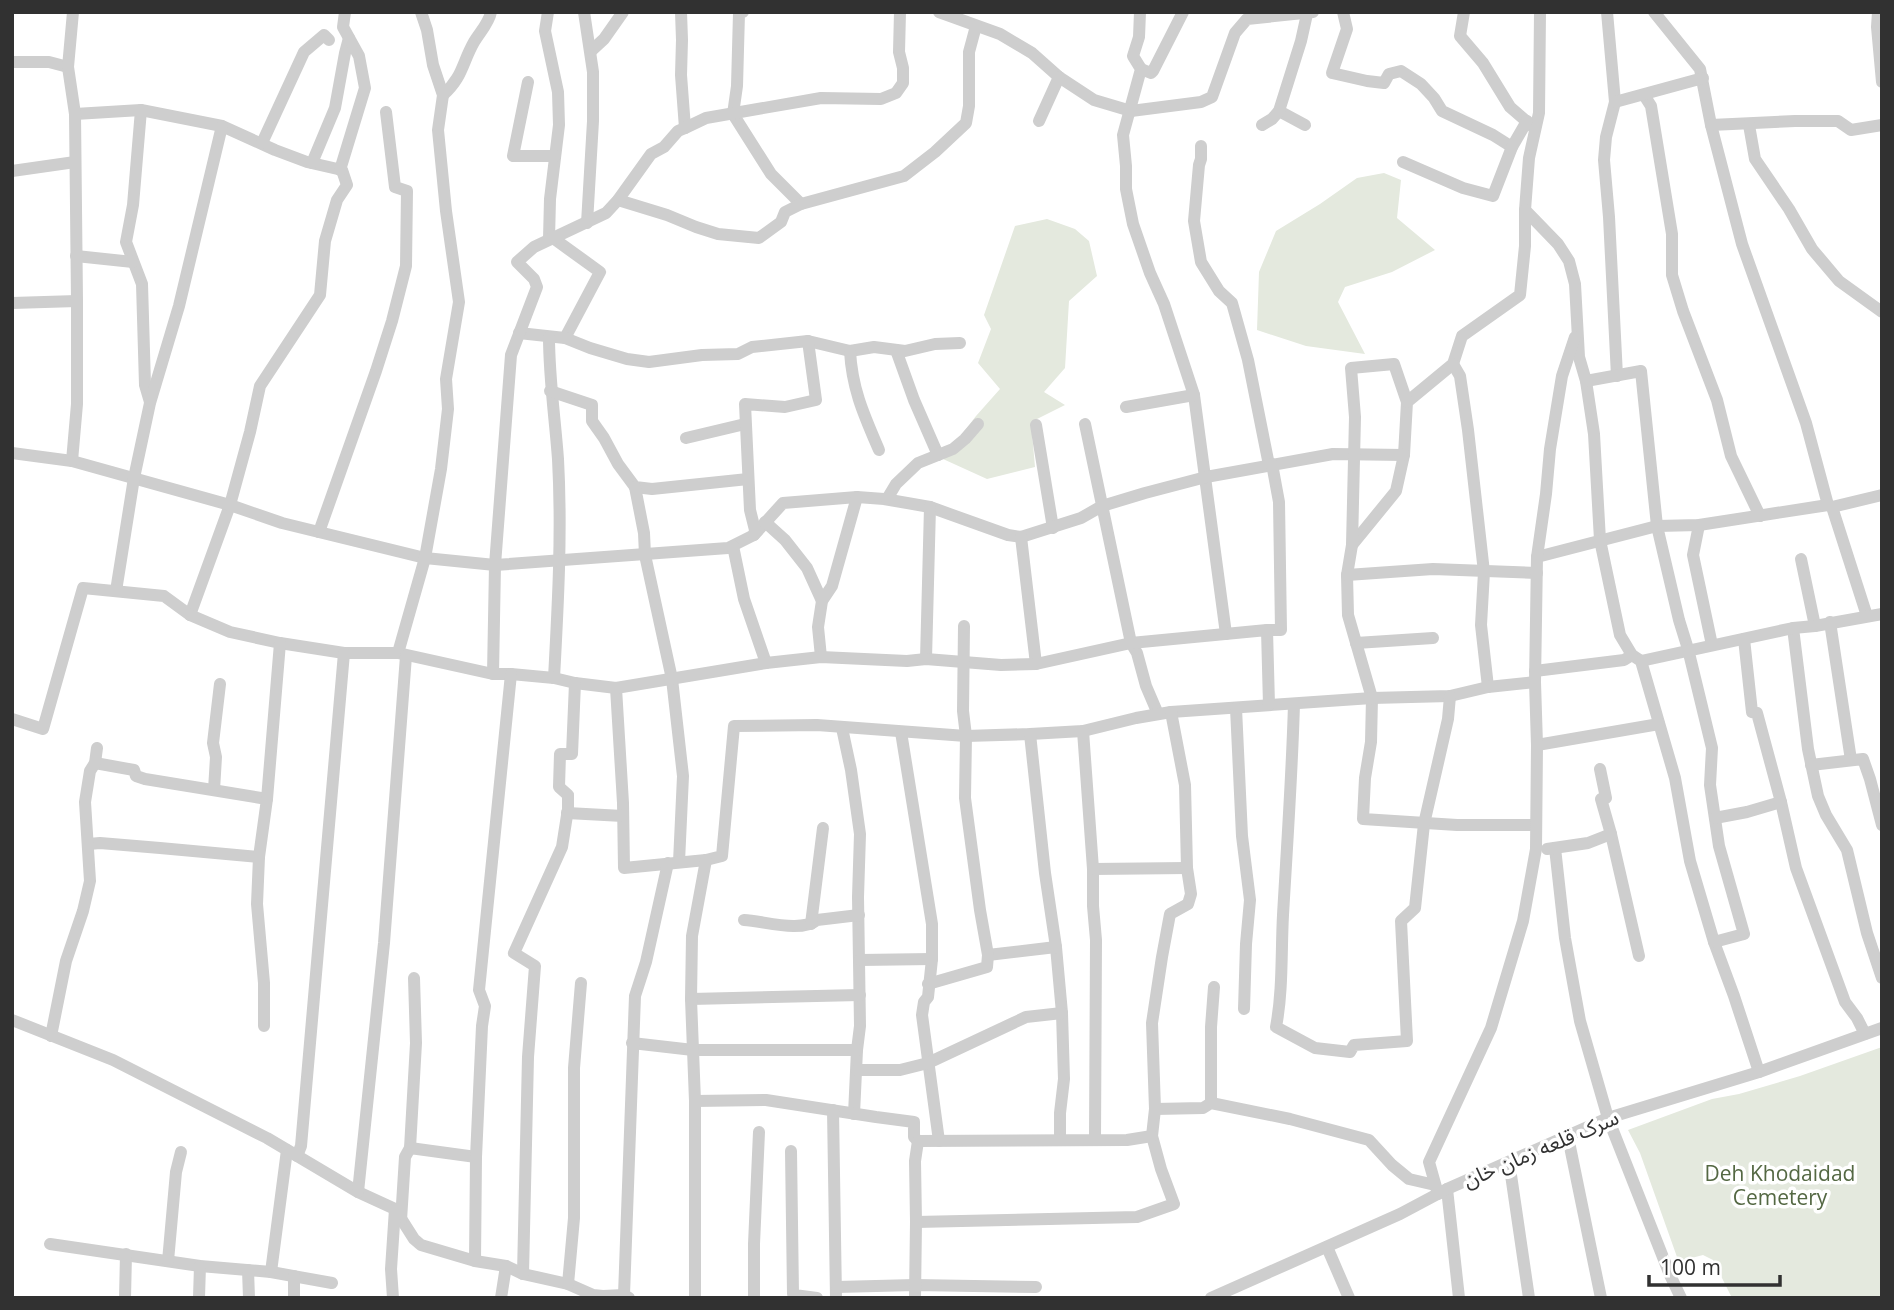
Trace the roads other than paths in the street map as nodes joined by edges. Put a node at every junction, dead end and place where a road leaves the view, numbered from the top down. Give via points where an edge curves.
1 (73, 12) edge
2 (345, 12) edge
3 (421, 12) edge
4 (491, 12) edge
5 (548, 12) edge
6 (584, 12) edge
7 (622, 12) edge
8 (681, 12) edge
9 (743, 12) edge
10 (900, 12) edge
11 (939, 12) edge
12 (1140, 12) edge
13 (1183, 12) edge
14 (1343, 12) edge
15 (1464, 12) edge
16 (1540, 12) edge
17 (1607, 12) edge
18 (1654, 12) edge
19 (1878, 12) edge
20 (1310, 13) edge
21 (1246, 16) edge
22 (973, 20) edge
23 (349, 38) junction
24 (329, 40) dead end
25 (591, 51) junction
26 (12, 62) edge
27 (68, 67) junction
28 (1141, 69) junction
29 (1882, 76) edge
30 (1059, 77) junction
31 (1703, 78) junction
32 (528, 82) dead end
33 (1882, 82) edge
34 (443, 95) junction
35 (1644, 95) junction
36 (1615, 102) junction
37 (141, 110) junction
38 (386, 111) dead end
39 (1131, 111) junction
40 (1279, 111) junction
41 (75, 114) junction
42 (733, 114) junction
43 (1039, 121) dead end
44 (1262, 125) dead end
45 (1305, 125) dead end
46 (1531, 125) junction
47 (1711, 125) junction
48 (1749, 125) junction
49 (1882, 125) edge
50 (222, 126) junction
51 (685, 128) junction
52 (261, 143) junction
53 (1201, 146) dead end
54 (1512, 147) junction
55 (555, 156) junction
56 (75, 162) junction
57 (1403, 162) dead end
58 (312, 163) junction
59 (340, 170) junction
60 (12, 171) edge
61 (618, 200) junction
62 (800, 204) junction
63 (1525, 210) junction
64 (587, 223) junction
65 (551, 239) junction
66 (76, 256) junction
67 (133, 262) junction
68 (77, 301) junction
69 (12, 303) edge
70 (1882, 312) edge
71 (1578, 327) junction
72 (519, 333) junction
73 (549, 337) junction
74 (565, 338) junction
75 (808, 341) junction
76 (960, 343) dead end
77 (895, 350) junction
78 (850, 351) junction
79 (1453, 364) junction
80 (1617, 376) junction
81 (1586, 381) junction
82 (550, 391) junction
83 (1194, 395) junction
84 (1406, 402) junction
85 (150, 403) junction
86 (1126, 407) dead end
87 (745, 424) junction
88 (978, 424) dead end
89 (1085, 424) dead end
90 (1036, 425) dead end
91 (686, 438) dead end
92 (878, 450) dead end
93 (12, 453) edge
94 (938, 455) junction
95 (1354, 455) junction
96 (1404, 455) junction
97 (72, 461) junction
98 (1270, 464) junction
99 (1206, 477) junction
100 (134, 478) junction
101 (748, 479) junction
102 (635, 487) junction
103 (1882, 495) edge
104 (857, 497) junction
105 (887, 499) junction
106 (230, 505) junction
107 (1102, 506) junction
108 (1830, 506) junction
109 (929, 507) junction
110 (1760, 516) junction
111 (765, 522) junction
112 (1699, 525) junction
113 (1657, 526) junction
114 (1054, 528) junction
115 (319, 532) junction
116 (754, 535) junction
117 (1021, 537) junction
118 (1600, 540) junction
119 (1352, 545) junction
120 (733, 546) junction
121 (645, 555) junction
122 (1537, 557) junction
123 (425, 558) junction
124 (1801, 559) dead end
125 (560, 561) junction
126 (495, 565) junction
127 (1484, 572) junction
128 (1537, 573) junction
129 (1347, 575) junction
130 (116, 591) junction
131 (822, 601) junction
132 (1882, 614) edge
133 (190, 615) junction
134 (1867, 616) junction
135 (1830, 622) junction
136 (964, 626) dead end
137 (1815, 626) junction
138 (1793, 628) junction
139 (1268, 630) junction
140 (1226, 634) junction
141 (1433, 638) dead end
142 (1744, 639) junction
143 (279, 643) junction
144 (1131, 643) junction
145 (1356, 643) junction
146 (1712, 645) junction
147 (1688, 649) junction
148 (344, 653) junction
149 (402, 654) junction
150 (821, 657) junction
151 (1636, 658) junction
152 (926, 659) junction
153 (766, 663) junction
154 (964, 663) junction
155 (1036, 664) junction
156 (493, 674) junction
157 (511, 674) junction
158 (1535, 677) junction
159 (554, 678) junction
160 (672, 679) junction
161 (575, 683) junction
162 (220, 684) dead end
163 (1488, 687) junction
164 (616, 688) junction
165 (1450, 696) junction
166 (1372, 698) junction
167 (1269, 705) junction
168 (1294, 705) junction
169 (1236, 708) junction
170 (1171, 712) junction
171 (1158, 714) junction
172 (12, 719) edge
173 (1659, 723) junction
174 (842, 728) junction
175 (1083, 731) junction
176 (901, 732) junction
177 (1030, 734) junction
178 (966, 736) junction
179 (1537, 746) junction
180 (97, 748) dead end
181 (1851, 760) junction
182 (94, 763) junction
183 (1811, 765) junction
184 (1600, 769) dead end
185 (214, 790) junction
186 (267, 799) junction
187 (1781, 802) junction
188 (567, 813) junction
189 (623, 816) junction
190 (1715, 818) junction
191 (1424, 824) junction
192 (1536, 825) junction
193 (1882, 825) edge
194 (822, 828) dead end
195 (1611, 834) junction
196 (89, 844) junction
197 (1555, 848) junction
198 (1536, 849) junction
199 (259, 858) junction
200 (706, 860) junction
201 (674, 863) junction
202 (1187, 868) junction
203 (1093, 869) junction
204 (859, 915) junction
205 (744, 920) dead end
206 (811, 925) junction
207 (1714, 942) junction
208 (1056, 947) junction
209 (988, 956) junction
210 (1639, 956) dead end
211 (932, 959) junction
212 (860, 960) junction
213 (414, 978) dead end
214 (1882, 978) edge
215 (580, 983) dead end
216 (928, 984) junction
217 (1214, 987) dead end
218 (860, 995) junction
219 (691, 999) junction
220 (1244, 1009) dead end
221 (1062, 1013) junction
222 (12, 1020) edge
223 (264, 1026) dead end
224 (1882, 1028) edge
225 (1865, 1034) junction
226 (51, 1036) junction
227 (632, 1043) junction
228 (693, 1050) junction
229 (857, 1050) junction
230 (928, 1063) junction
231 (857, 1070) junction
232 (1759, 1072) junction
233 (695, 1101) junction
234 (1211, 1103) junction
235 (1155, 1109) junction
236 (833, 1110) junction
237 (854, 1114) junction
238 (1608, 1118) junction
239 (759, 1132) dead end
240 (1153, 1136) junction
241 (1568, 1137) junction
242 (1060, 1140) junction
243 (1095, 1140) junction
244 (918, 1141) junction
245 (939, 1141) junction
246 (410, 1148) junction
247 (791, 1151) dead end
248 (181, 1152) dead end
249 (292, 1153) junction
250 (476, 1157) junction
251 (1507, 1163) junction
252 (1440, 1189) junction
253 (358, 1192) junction
254 (398, 1215) junction
255 (916, 1222) junction
256 (50, 1244) dead end
257 (1327, 1247) junction
258 (126, 1254) junction
259 (168, 1261) junction
260 (475, 1261) junction
261 (200, 1266) junction
262 (506, 1266) junction
263 (248, 1270) junction
264 (271, 1272) junction
265 (523, 1275) junction
266 (294, 1276) junction
267 (332, 1283) dead end
268 (1036, 1287) dead end
269 (573, 1290) edge
270 (836, 1292) edge
271 (915, 1292) edge
272 (627, 1296) edge
273 (603, 1297) edge
274 (801, 1297) edge
275 (125, 1298) edge
276 (199, 1298) edge
277 (249, 1298) edge
278 (294, 1298) edge
279 (393, 1298) edge
280 (501, 1298) edge
281 (695, 1298) edge
282 (754, 1298) edge
283 (817, 1298) edge
284 (1211, 1298) edge
285 (1349, 1298) edge
286 (1459, 1298) edge
287 (1529, 1298) edge
288 (1601, 1298) edge
289 (1681, 1298) edge

1 - 27 street
2 - 23 street via 343,27
3 - 34 street
4 - 34 street via 463,68
5 - 55 street via 545,31 558,92
6 - 25 street
7 - 25 street
8 - 51 street
9 - 42 street
10 - 42 street via 903,83 896,93 881,99 821,98
11 - 22 street
12 - 28 street via 1133,56
13 - 28 street via 1153,72
14 - 54 street via 1347,29 1332,73 1384,83 1389,74 1401,71 1421,84 1442,111
15 - 46 street via 1460,36 1483,62 1510,107
16 - 46 street via 1539,113
17 - 36 street
18 - 31 street
19 - 29 street
20 - 21 street
20 - 40 street
21 - 39 street via 1235,33 1212,97
22 - 30 street via 1032,53
22 - 62 street via 966,123 904,176
23 - 58 street via 335,108
23 - 59 street via 359,56 365,88
24 - 52 street via 324,35 304,52
25 - 64 street via 593,121
26 - 27 street
27 - 41 street
28 - 39 street
29 - 33 street
30 - 39 street via 1094,100
30 - 43 street
31 - 35 street
31 - 47 street
32 - 55 street via 513,156
34 - 123 street via 438,130 458,302 446,379 448,410 441,468
35 - 36 street
35 - 110 street via 1651,106 1672,234 1672,275 1717,400 1731,456
36 - 80 street via 1604,160
37 - 41 street
37 - 50 street
37 - 67 street via 126,242
38 - 115 street via 395,187 407,191 406,266 376,370
39 - 83 street via 1123,135 1133,224
40 - 44 street
40 - 45 street
41 - 56 street
42 - 51 street via 706,118
42 - 62 street via 771,174
46 - 54 street
46 - 63 street
47 - 48 street
47 - 108 street via 1742,244 1806,423
48 - 49 street via 1838,121 1851,130
48 - 70 street via 1755,159 1812,249 1839,281
50 - 52 street
50 - 85 street via 179,306
51 - 61 street via 651,154
52 - 58 street
53 - 98 street via 1194,221 1199,253 1219,290 1232,303
54 - 57 street via 1493,196
55 - 65 street
56 - 60 street
56 - 66 street
58 - 59 street
59 - 106 street via 347,185 337,200 326,241 320,295 260,386
61 - 62 street via 718,234 759,238
61 - 64 street
63 - 71 street via 1569,261
63 - 79 street via 1520,295 1462,336
64 - 65 street
65 - 72 street via 517,262 537,287
65 - 74 street via 600,272
66 - 67 street
66 - 68 street
67 - 85 street via 142,284 145,385
68 - 69 street
68 - 97 street
71 - 81 street
71 - 122 street via 1562,376
72 - 73 street
72 - 126 street via 511,355
73 - 74 street
73 - 82 street
74 - 75 street via 649,362 738,354 752,347
75 - 78 street
75 - 87 street via 816,400 785,407 744,404
76 - 77 street
77 - 78 street
77 - 94 street
78 - 92 street via 852,377
79 - 84 street
79 - 127 street via 1460,376
80 - 81 street
80 - 113 street via 1640,371
81 - 118 street
82 - 102 street via 592,405 592,422
82 - 125 street via 558,459
83 - 86 street
83 - 99 street
84 - 95 street via 1394,364 1351,368
84 - 96 street
85 - 100 street
87 - 91 street
87 - 101 street
88 - 94 street via 953,449
89 - 107 street
90 - 114 street
93 - 97 street
94 - 105 street via 918,463
95 - 96 street
95 - 98 street
95 - 119 street
96 - 119 street via 1396,491
97 - 100 street
98 - 99 street
98 - 139 street via 1279,502 1281,630
99 - 107 street
99 - 140 street
100 - 106 street
100 - 130 street
101 - 102 street
101 - 116 street
102 - 121 street
103 - 108 street
104 - 105 street
104 - 111 street via 782,503
104 - 131 street via 832,586
105 - 109 street
106 - 115 street
106 - 133 street
107 - 114 street
107 - 144 street
108 - 110 street
108 - 134 street
109 - 117 street
109 - 152 street
110 - 112 street
111 - 116 street
111 - 131 street via 807,568
112 - 113 street
112 - 146 street via 1693,555
113 - 118 street
113 - 147 street
114 - 117 street
115 - 123 street
116 - 120 street
117 - 155 street
118 - 122 street
118 - 151 street via 1620,635
119 - 129 street
120 - 121 street
120 - 153 street via 744,598
121 - 125 street
121 - 160 street
122 - 128 street
123 - 126 street
123 - 149 street
124 - 137 street
125 - 126 street
125 - 159 street
126 - 156 street
127 - 128 street
127 - 129 street via 1433,569
127 - 163 street via 1481,625
128 - 158 street
129 - 145 street via 1348,615
130 - 133 street via 164,596
130 - 172 street via 83,588 43,729
131 - 150 street via 818,627
132 - 134 street
133 - 143 street via 230,632
134 - 135 street
135 - 137 street
135 - 181 street
136 - 154 street
137 - 138 street
138 - 142 street
138 - 183 street
139 - 140 street
139 - 167 street
140 - 144 street
141 - 145 street
142 - 146 street
142 - 187 street via 1752,712 1757,713
143 - 148 street
143 - 186 street
144 - 155 street
144 - 171 street
145 - 166 street
146 - 147 street
147 - 151 street
147 - 190 street via 1712,748 1710,785
148 - 149 street
148 - 249 street via 302,1132 300,1146
149 - 156 street
149 - 253 street via 384,943
150 - 152 street
150 - 153 street
151 - 158 street
151 - 173 street
152 - 154 street
153 - 160 street
154 - 155 street
154 - 178 street
156 - 157 street
157 - 159 street
157 - 250 street via 479,990 485,1006
158 - 163 street
158 - 179 street
159 - 161 street
160 - 164 street
160 - 201 street via 683,776
161 - 164 street
161 - 188 street via 572,754 560,754 559,787 568,795
162 - 185 street via 213,743
163 - 165 street
164 - 189 street
165 - 166 street
165 - 191 street
166 - 168 street
166 - 191 street via 1363,819
167 - 168 street
167 - 169 street
168 - 191 street via 1278,1030 1326,1050 1350,1052 1354,1045 1407,1041 1401,921 1415,908
169 - 170 street
169 - 220 street via 1250,900
170 - 171 street
170 - 202 street via 1185,785
171 - 175 street
173 - 179 street
173 - 207 street via 1675,778 1689,861
174 - 176 street
174 - 200 street via 734,726 722,856
174 - 204 street via 860,834
175 - 177 street
175 - 203 street
176 - 178 street
176 - 211 street via 932,924
177 - 178 street
177 - 208 street
178 - 209 street via 965,798
179 - 192 street
180 - 182 street
181 - 183 street
181 - 193 street via 1863,759
182 - 185 street via 134,770 145,779
182 - 196 street via 85,802
183 - 214 street via 1826,815 1847,850
184 - 195 street via 1606,798 1601,799
185 - 186 street
186 - 199 street
187 - 190 street
187 - 225 street via 1796,869 1845,1002
188 - 189 street
188 - 265 street via 562,848 514,953 534,965
189 - 201 street via 624,868
190 - 207 street via 1744,934
191 - 192 street
192 - 198 street
194 - 206 street
195 - 197 street
195 - 210 street
196 - 199 street
196 - 226 street via 90,881 66,961
197 - 198 street
197 - 238 street via 1580,1021
198 - 252 street via 1523,921 1491,1028 1429,1162
199 - 223 street
200 - 201 street
200 - 219 street via 692,936
201 - 227 street via 635,996
202 - 203 street
202 - 235 street via 1191,894 1188,904 1170,914 1152,1023
203 - 243 street
204 - 206 street via 817,920
204 - 212 street
205 - 206 street
207 - 232 street
208 - 209 street
208 - 221 street
209 - 216 street via 988,967
211 - 212 street
211 - 216 street
212 - 218 street
213 - 246 street via 416,1043
215 - 269 street via 574,1068
216 - 230 street via 922,1015
217 - 234 street
218 - 219 street
218 - 229 street
219 - 228 street
221 - 230 street via 1026,1017
221 - 242 street
222 - 226 street
224 - 225 street, سرک قلعه زمان خان
225 - 232 street, سرک قلعه زمان خان
226 - 249 street via 113,1060
227 - 228 street
227 - 272 street
228 - 229 street
228 - 233 street
229 - 231 street
230 - 231 street via 900,1070
230 - 245 street
231 - 237 street
232 - 238 street, سرک قلعه زمان خان
233 - 236 street via 766,1100
233 - 281 street
234 - 235 street via 1203,1108
234 - 252 street via 1369,1140 1409,1179
235 - 240 street
236 - 237 street
236 - 270 street
237 - 244 street via 914,1122
238 - 241 street, سرک قلعه زمان خان
238 - 289 street
239 - 282 street
240 - 243 street
240 - 255 street via 1174,1204 1137,1217
241 - 251 street, سرک قلعه زمان خان
241 - 288 street
242 - 243 street
242 - 245 street
244 - 245 street
244 - 255 street
246 - 250 street
246 - 254 street
247 - 274 street via 792,1292
248 - 259 street
249 - 253 street
249 - 264 street
250 - 260 street
251 - 252 street, سرک قلعه زمان خان
251 - 287 street
252 - 257 street, سرک قلعه زمان خان via 1400,1214
252 - 286 street
253 - 254 street
254 - 260 street via 421,1245
254 - 279 street via 391,1269
255 - 271 street
256 - 258 street
257 - 284 street, سرک قلعه زمان خان
257 - 285 street
258 - 259 street
258 - 275 street
259 - 261 street
260 - 262 street
261 - 263 street
261 - 276 street
262 - 265 street
262 - 280 street
263 - 264 street
263 - 277 street
264 - 266 street
265 - 269 street
266 - 267 street
266 - 278 street
268 - 271 street
269 - 273 street
270 - 271 street
272 - 273 street
274 - 283 street

